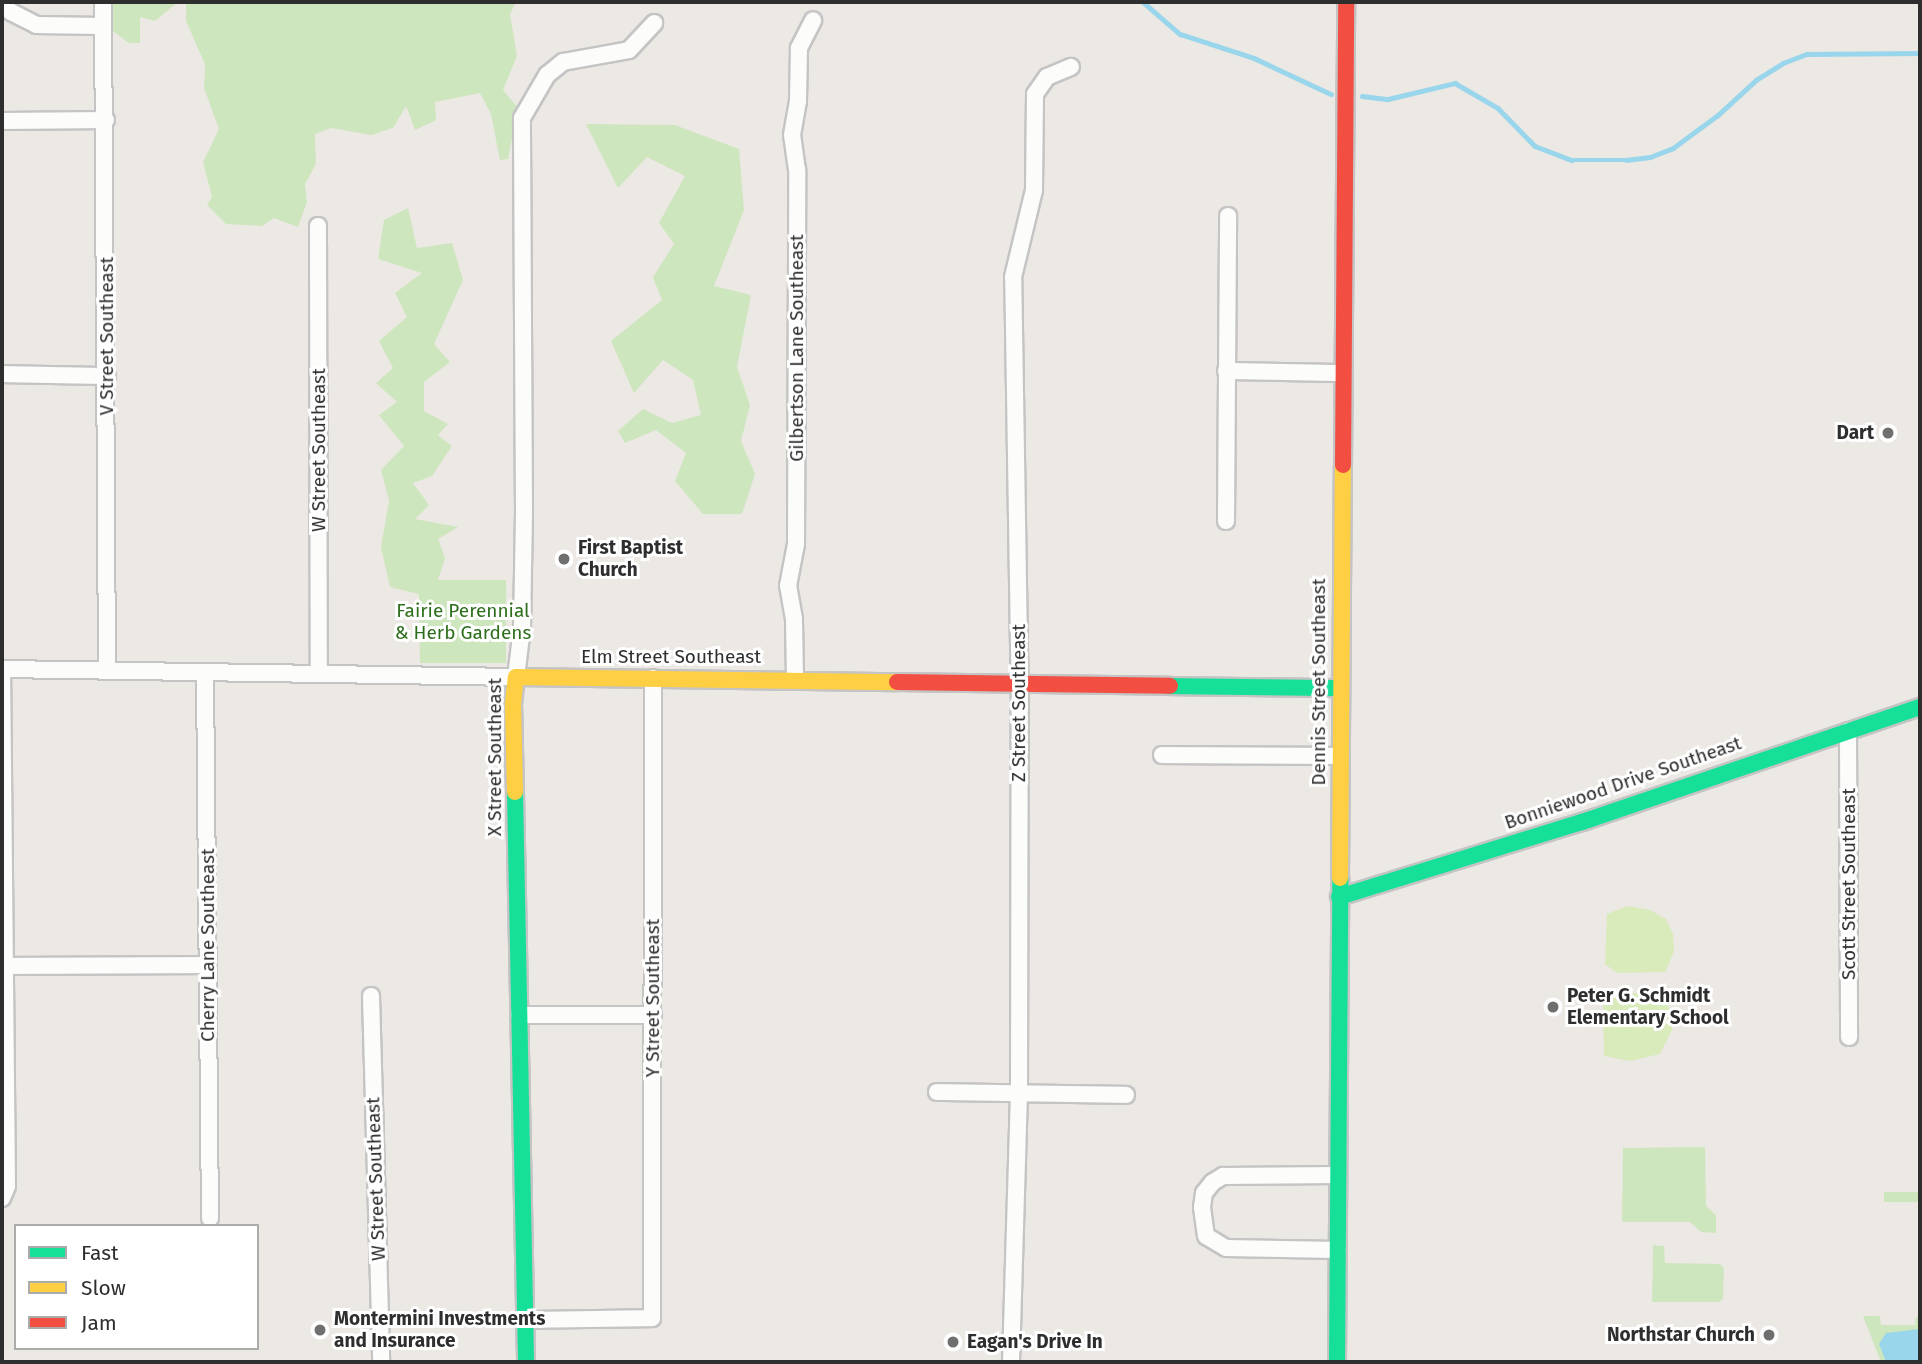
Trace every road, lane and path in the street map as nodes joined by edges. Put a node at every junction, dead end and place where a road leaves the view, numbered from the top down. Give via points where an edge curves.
1 (103, 2) edge
2 (1346, 2) edge
3 (2, 4) edge
4 (813, 20) dead end
5 (654, 23) dead end
6 (103, 26) junction
7 (1071, 67) dead end
8 (106, 120) junction
9 (3, 124) edge
10 (1228, 216) dead end
11 (318, 226) dead end
12 (1226, 371) junction
13 (1341, 373) junction
14 (2, 374) edge
15 (107, 376) junction
16 (1226, 521) dead end
17 (2, 669) edge
18 (107, 670) junction
19 (205, 672) junction
20 (319, 674) junction
21 (516, 677) junction
22 (653, 678) junction
23 (795, 678) junction
24 (1020, 683) junction
25 (1340, 688) junction
26 (1920, 707) edge
27 (1848, 731) junction
28 (1162, 755) dead end
29 (1339, 756) junction
30 (1339, 897) junction
31 (208, 965) junction
32 (5, 966) junction
33 (371, 996) dead end
34 (519, 1015) junction
35 (653, 1015) junction
36 (1849, 1037) dead end
37 (937, 1092) dead end
38 (1019, 1094) junction
39 (1126, 1095) dead end
40 (1338, 1175) junction
41 (3, 1197) edge
42 (210, 1218) dead end
43 (1338, 1250) junction
44 (525, 1320) junction
45 (381, 1362) edge
46 (526, 1362) edge
47 (1011, 1362) edge
48 (1337, 1362) edge

1 - 6 street, V Street Southeast
2 - 13 street, Dennis Street Southeast
3 - 6 street via 36,25
4 - 23 street, Gilbertson Lane Southeast via 799,48 792,135 797,170 796,544 788,586
5 - 21 street, X Street Southeast via 629,50 563,62 547,75 522,118 524,513 522,628
6 - 8 street, V Street Southeast
7 - 24 street, Z Street Southeast via 1047,77 1035,94 1034,190 1013,277
8 - 9 street
8 - 15 street, V Street Southeast
10 - 12 street
11 - 20 street, W Street Southeast
12 - 13 street
12 - 16 street
13 - 25 street, Dennis Street Southeast
14 - 15 street
15 - 18 street, V Street Southeast
17 - 18 street, Elm Street Southeast
17 - 32 street
18 - 19 street, Elm Street Southeast
19 - 20 street, Elm Street Southeast
19 - 31 street, Cherry Lane Southeast
20 - 21 street, Elm Street Southeast
21 - 22 street, Elm Street Southeast
21 - 34 street, X Street Southeast
22 - 23 street, Elm Street Southeast
22 - 35 street, Y Street Southeast
23 - 24 street, Elm Street Southeast
24 - 25 street, Elm Street Southeast
24 - 38 street, Z Street Southeast
25 - 29 street, Dennis Street Southeast
26 - 27 street, Bonniewood Drive Southeast
27 - 30 street, Bonniewood Drive Southeast via 1582,822
27 - 36 street, Scott Street Southeast
28 - 29 street
29 - 30 street, Dennis Street Southeast
30 - 40 street, Dennis Street Southeast
31 - 32 street
31 - 42 street, Cherry Lane Southeast
32 - 41 street
33 - 45 street, W Street Southeast
34 - 35 street
34 - 44 street, X Street Southeast
35 - 44 street, Y Street Southeast via 652,1318
37 - 38 street
38 - 39 street
38 - 47 street, Z Street Southeast
40 - 43 street, Dennis Street Southeast
40 - 43 street via 1223,1176 1204,1193 1202,1207 1206,1236 1226,1248
43 - 48 street, Dennis Street Southeast
44 - 46 street, X Street Southeast

